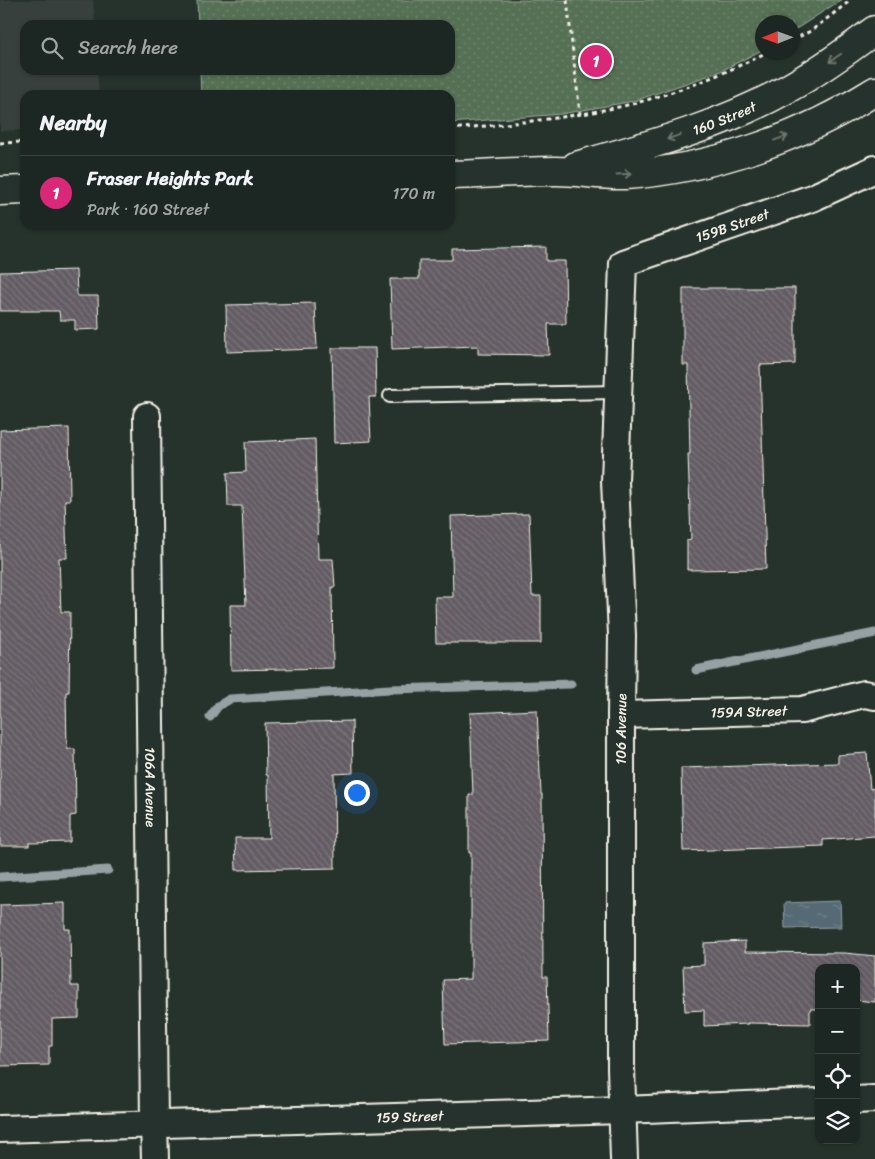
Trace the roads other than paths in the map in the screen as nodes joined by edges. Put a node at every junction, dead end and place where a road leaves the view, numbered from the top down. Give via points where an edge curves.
1 (875, 30) edge
2 (875, 91) edge
3 (875, 169) edge
4 (558, 171) junction
5 (455, 175) edge
6 (20, 190) edge
7 (0, 191) edge
8 (621, 299) joint
9 (618, 392) junction
10 (390, 396) dead end
11 (147, 416) dead end
12 (875, 696) edge
13 (620, 715) junction
14 (875, 1099) edge
15 (860, 1100) edge
16 (815, 1102) edge
17 (622, 1110) junction
18 (154, 1123) junction
19 (0, 1129) edge
20 (155, 1159) edge
21 (624, 1159) edge

1 -> 4 street, 160 Street via 812,74 752,106 668,139
4 -> 2 street, 160 Street via 623,175 721,159 790,135
3 - 8 street, 159B Street via 812,198 623,262
4 - 5 street, 160 Street
6 - 7 street
8 - 9 street, 106 Avenue
9 - 10 lane
9 - 13 street, 106 Avenue via 615,481 622,635
11 - 18 street, 106A Avenue
12 - 13 street, 159A Street via 864,694 802,710
13 - 17 street, 106 Avenue
14 - 15 street
16 - 17 street, 159 Street
17 - 18 street, 159 Street
17 - 21 street, 106 Avenue
18 - 19 street, 159 Street
18 - 20 street, 106A Avenue

